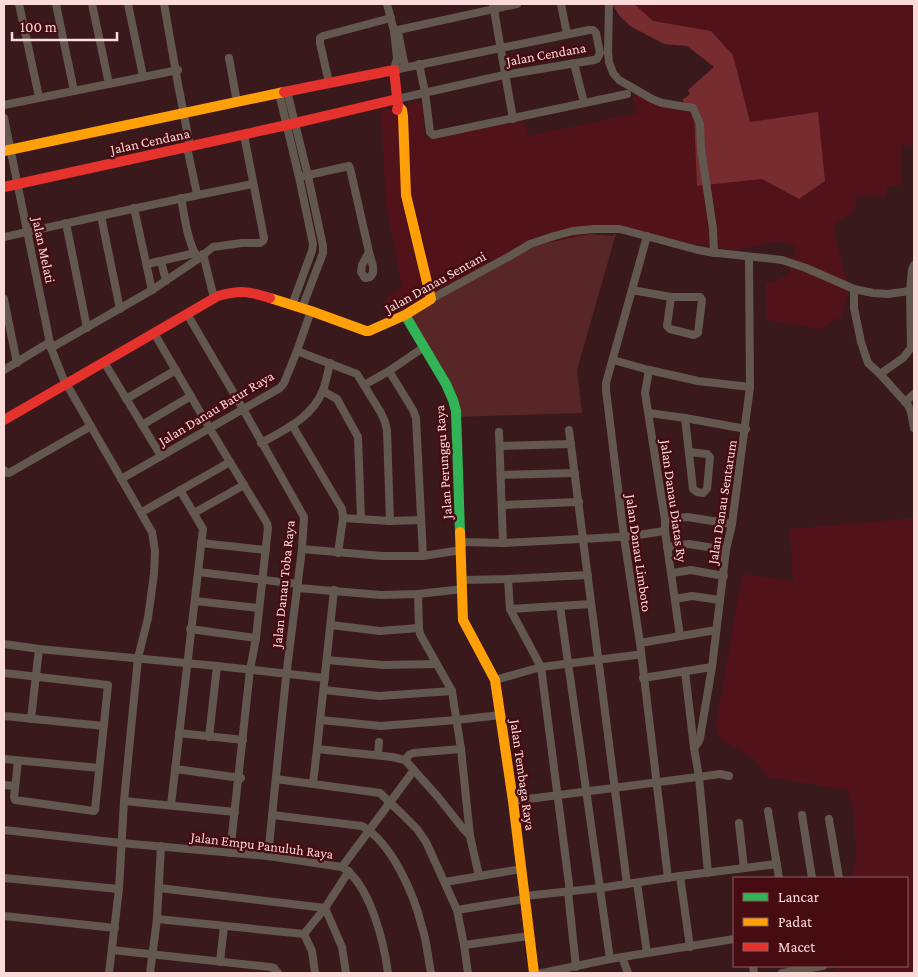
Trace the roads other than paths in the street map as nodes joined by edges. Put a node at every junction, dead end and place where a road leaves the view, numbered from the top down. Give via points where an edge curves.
1 (19, 4) edge
2 (56, 4) edge
3 (92, 4) edge
4 (128, 4) edge
5 (165, 4) edge
6 (387, 4) edge
7 (391, 4) edge
8 (517, 4) edge
9 (561, 4) edge
10 (609, 4) edge
11 (493, 7) edge
12 (391, 18) junction
13 (398, 30) junction
14 (567, 34) junction
15 (500, 47) junction
16 (229, 58) dead end
17 (574, 63) junction
18 (419, 64) junction
19 (405, 67) junction
20 (177, 70) junction
21 (394, 70) junction
22 (504, 75) junction
23 (143, 76) junction
24 (329, 83) junction
25 (109, 84) junction
26 (74, 91) junction
27 (283, 92) junction
28 (425, 92) junction
29 (627, 94) dead end
30 (39, 97) junction
31 (237, 102) junction
32 (398, 102) junction
33 (584, 103) junction
34 (4, 105) edge
35 (185, 112) junction
36 (4, 118) edge
37 (513, 118) junction
38 (291, 124) junction
39 (244, 135) junction
40 (190, 146) junction
41 (297, 150) junction
42 (7, 151) edge
43 (308, 176) junction
44 (299, 177) junction
45 (17, 184) junction
46 (254, 184) junction
47 (4, 187) edge
48 (197, 194) junction
49 (181, 198) junction
50 (134, 208) junction
51 (101, 216) junction
52 (66, 223) junction
53 (28, 232) junction
54 (4, 236) edge
55 (646, 236) junction
56 (369, 252) dead end
57 (714, 253) junction
58 (199, 255) junction
59 (749, 257) junction
60 (161, 261) junction
61 (147, 264) junction
62 (914, 265) edge
63 (166, 281) junction
64 (854, 289) junction
65 (152, 290) junction
66 (632, 290) junction
67 (910, 291) junction
68 (671, 297) junction
69 (214, 298) junction
70 (4, 299) edge
71 (429, 300) junction
72 (120, 308) junction
73 (302, 308) junction
74 (187, 314) junction
75 (405, 315) junction
76 (87, 328) junction
77 (154, 334) junction
78 (51, 345) junction
79 (424, 346) junction
80 (913, 348) edge
81 (297, 350) junction
82 (613, 360) junction
83 (104, 362) junction
84 (17, 363) junction
85 (330, 363) junction
86 (4, 370) edge
87 (176, 370) junction
88 (648, 370) junction
89 (389, 371) junction
90 (880, 374) junction
91 (67, 385) junction
92 (364, 385) junction
93 (750, 387) junction
94 (323, 391) junction
95 (914, 394) edge
96 (191, 396) junction
97 (126, 399) junction
98 (905, 402) junction
99 (243, 409) junction
100 (649, 413) junction
101 (685, 418) junction
102 (4, 420) edge
103 (292, 425) junction
104 (91, 426) junction
105 (142, 426) junction
106 (914, 428) edge
107 (210, 429) junction
108 (746, 429) junction
109 (570, 430) dead end
110 (499, 432) dead end
111 (261, 443) junction
112 (571, 444) junction
113 (500, 446) junction
114 (690, 452) junction
115 (161, 456) junction
116 (230, 462) junction
117 (4, 470) edge
118 (575, 472) junction
119 (501, 475) junction
120 (121, 479) junction
121 (244, 485) junction
122 (180, 490) junction
123 (579, 502) junction
124 (502, 505) junction
125 (142, 512) junction
126 (194, 513) junction
127 (343, 518) junction
128 (361, 519) junction
129 (421, 520) junction
130 (665, 520) junction
131 (390, 521) junction
132 (732, 524) junction
133 (665, 531) junction
134 (624, 537) junction
135 (583, 538) junction
136 (201, 543) junction
137 (503, 543) junction
138 (461, 546) junction
139 (667, 547) junction
140 (302, 549) junction
141 (266, 550) junction
142 (726, 550) junction
143 (338, 553) junction
144 (423, 556) junction
145 (198, 572) junction
146 (672, 573) junction
147 (588, 574) junction
148 (724, 576) junction
149 (508, 579) junction
150 (263, 580) junction
151 (463, 584) junction
152 (298, 586) junction
153 (334, 590) junction
154 (418, 594) junction
155 (676, 599) junction
156 (720, 600) junction
157 (195, 601) junction
158 (591, 604) junction
159 (560, 606) junction
160 (259, 608) junction
161 (510, 608) junction
162 (331, 626) junction
163 (418, 628) junction
164 (191, 629) junction
165 (716, 630) junction
166 (680, 636) junction
167 (256, 638) junction
168 (640, 643) junction
169 (4, 644) edge
170 (39, 649) junction
171 (641, 655) junction
172 (138, 658) junction
173 (327, 660) junction
174 (599, 660) junction
175 (187, 663) junction
176 (436, 664) junction
177 (569, 664) junction
178 (217, 666) junction
179 (541, 667) junction
180 (712, 667) junction
181 (250, 670) junction
182 (685, 671) junction
183 (4, 673) edge
184 (286, 674) junction
185 (36, 677) junction
186 (325, 678) junction
187 (643, 678) junction
188 (496, 680) junction
189 (324, 690) junction
190 (452, 691) junction
191 (689, 702) junction
192 (705, 702) junction
193 (501, 715) junction
194 (4, 716) edge
195 (31, 719) junction
196 (321, 720) junction
197 (456, 720) junction
198 (104, 726) junction
199 (179, 734) junction
200 (209, 737) junction
201 (243, 740) junction
202 (379, 742) dead end
203 (318, 748) junction
204 (694, 748) junction
205 (461, 749) junction
206 (378, 755) junction
207 (4, 759) edge
208 (18, 760) junction
209 (405, 760) junction
210 (99, 768) junction
211 (175, 770) junction
212 (414, 770) junction
213 (728, 776) dead end
214 (240, 777) junction
215 (699, 777) junction
216 (276, 779) junction
217 (313, 783) junction
218 (656, 783) junction
219 (4, 785) edge
220 (15, 786) junction
221 (615, 788) junction
222 (587, 792) junction
223 (557, 796) junction
224 (124, 801) junction
225 (391, 802) junction
226 (513, 802) junction
227 (171, 805) junction
228 (768, 811) dead end
229 (235, 812) junction
230 (272, 814) junction
231 (802, 815) dead end
232 (829, 819) dead end
233 (739, 823) dead end
234 (4, 830) edge
235 (370, 830) junction
236 (470, 836) junction
237 (121, 843) junction
238 (161, 846) junction
239 (230, 853) junction
240 (268, 856) junction
241 (777, 864) junction
242 (346, 869) junction
243 (521, 869) junction
244 (708, 869) junction
245 (739, 872) edge
246 (479, 876) junction
247 (680, 876) junction
248 (780, 877) edge
249 (812, 877) edge
250 (839, 877) edge
251 (4, 878) edge
252 (668, 878) junction
253 (445, 882) junction
254 (637, 883) junction
255 (627, 884) junction
256 (160, 888) junction
257 (600, 888) junction
258 (119, 889) junction
259 (569, 892) junction
260 (525, 898) junction
261 (324, 908) junction
262 (457, 910) junction
263 (4, 916) edge
264 (157, 919) junction
265 (224, 926) junction
266 (115, 928) junction
267 (304, 934) junction
268 (529, 936) junction
269 (733, 939) edge
270 (464, 945) junction
271 (690, 947) junction
272 (112, 950) junction
273 (647, 953) junction
274 (152, 955) junction
275 (622, 957) junction
276 (610, 959) junction
277 (220, 962) junction
278 (814, 967) edge
279 (581, 968) edge
280 (796, 969) edge
281 (276, 972) edge
282 (109, 973) edge
283 (150, 973) edge
284 (315, 973) edge
285 (346, 973) edge
286 (388, 973) edge
287 (431, 973) edge
288 (468, 973) edge
289 (534, 973) edge
290 (542, 973) edge
291 (628, 973) edge
292 (782, 973) edge

1 - 30 street
2 - 26 street
3 - 25 street
4 - 23 street
5 - 20 street
6 - 12 street
7 - 13 street
8 - 11 street
9 - 14 street
10 - 57 street via 608,52 613,73 652,99 693,108 700,124
11 - 13 street
11 - 15 street
12 - 21 street via 397,58
12 - 24 street via 320,38
13 - 19 street
14 - 15 street, Jalan Cendana
14 - 17 street, Jalan Cendana via 589,30 596,33 599,56 594,60
15 - 18 street, Jalan Cendana
15 - 22 street
16 - 31 street
17 - 22 street, Jalan Cendana
17 - 33 street
18 - 19 street, Jalan Cendana
18 - 28 street
19 - 21 street, Jalan Cendana
20 - 23 street
20 - 35 street
21 - 24 street, Jalan Cendana
21 - 32 street
22 - 28 street, Jalan Cendana
22 - 37 street
23 - 25 street
24 - 27 street, Jalan Cendana
25 - 26 street
26 - 30 street
27 - 31 street, Jalan Cendana
27 - 38 street
28 - 32 street, Jalan Cendana
28 - 37 street via 432,135
29 - 33 street
30 - 34 street
31 - 35 street, Jalan Cendana
32 - 38 street, Jalan Cendana
32 - 71 street via 402,110 406,195
33 - 37 street
35 - 40 street
35 - 42 street, Jalan Cendana
36 - 42 street, Jalan Melati
38 - 39 street, Jalan Cendana
38 - 41 street
39 - 40 street, Jalan Cendana
39 - 46 street
40 - 45 street, Jalan Cendana
40 - 48 street
41 - 43 street
41 - 44 street
42 - 45 street, Jalan Melati
43 - 44 street
43 - 56 street via 349,166
43 - 73 street via 323,250
44 - 73 street via 314,248
45 - 47 street, Jalan Cendana
45 - 53 street, Jalan Melati
46 - 48 street
46 - 58 street via 263,241 213,247
48 - 49 street
49 - 50 street
49 - 58 street via 186,227
50 - 51 street
50 - 61 street
51 - 52 street
51 - 72 street
52 - 53 street
52 - 76 street
53 - 54 street
53 - 78 street, Jalan Melati
55 - 57 street, Jalan Danau Sentani
55 - 66 street, Jalan Danau Limboto
55 - 71 street, Jalan Danau Sentani via 606,229 554,236 530,244
57 - 59 street, Jalan Danau Sentani
58 - 60 street
58 - 63 street
58 - 69 street
59 - 64 street, Jalan Danau Sentani via 782,260
59 - 93 street, Jalan Danau Sentarum
60 - 61 street
60 - 63 street
61 - 65 street
62 - 67 street
63 - 65 street
64 - 67 street, Jalan Danau Sentani via 888,294
64 - 90 street via 861,342 868,363
65 - 72 street
66 - 68 street
66 - 82 street, Jalan Danau Limboto
67 - 80 street
68 - 68 street via 700,297 698,334 667,326
69 - 73 street, Jalan Danau Sentani via 245,291
69 - 74 street, Jalan Danau Sentani
70 - 84 street
71 - 75 street, Jalan Danau Sentani
72 - 76 street
73 - 75 street, Jalan Danau Sentani via 366,331
73 - 81 street, Jalan Danau Batur Raya
74 - 77 street, Jalan Danau Sentani
74 - 99 street, Jalan Danau Toba Raya
75 - 79 street, Jalan Perunggu Raya
76 - 78 street
77 - 83 street, Jalan Danau Sentani
77 - 87 street
78 - 84 street
78 - 91 street, Jalan Melati
79 - 89 street
79 - 138 street, Jalan Perunggu Raya via 455,406
80 - 90 street
81 - 85 street
81 - 99 street, Jalan Danau Batur Raya via 283,386
82 - 88 street
82 - 134 street, Jalan Danau Limboto via 606,390
83 - 91 street, Jalan Danau Sentani
83 - 97 street
84 - 86 street
85 - 92 street via 357,374
85 - 94 street
87 - 96 street
87 - 97 street
88 - 93 street via 698,381
88 - 100 street, Jalan Danau Diatas Ry via 645,393
89 - 92 street
89 - 129 street via 416,418
90 - 98 street
91 - 102 street, Jalan Danau Sentani
91 - 104 street, Jalan Melati
92 - 131 street via 387,427
93 - 108 street, Jalan Danau Sentarum
94 - 103 street via 313,409
94 - 128 street via 337,399 358,437
95 - 98 street
96 - 105 street
96 - 107 street
97 - 105 street
98 - 106 street
99 - 107 street, Jalan Danau Batur Raya
99 - 111 street, Jalan Danau Toba Raya
100 - 101 street
100 - 130 street, Jalan Danau Diatas Ry
101 - 108 street
101 - 114 street
103 - 111 street
103 - 127 street via 341,507
104 - 117 street via 9,473
104 - 120 street, Jalan Melati
105 - 115 street
107 - 115 street, Jalan Danau Batur Raya
107 - 116 street
108 - 132 street, Jalan Danau Sentarum
109 - 112 street
110 - 113 street
111 - 140 street, Jalan Danau Toba Raya via 304,517
112 - 113 street
112 - 118 street
113 - 119 street
114 - 114 street via 693,489 703,493 707,490 710,457
115 - 120 street, Jalan Danau Batur Raya
116 - 121 street
116 - 122 street
118 - 119 street
118 - 123 street
119 - 124 street
120 - 125 street, Jalan Melati
121 - 126 street
121 - 141 street via 268,523
122 - 125 street
122 - 126 street
123 - 124 street
123 - 135 street
124 - 137 street
125 - 172 street, Jalan Melati via 152,532 155,551 148,618
126 - 136 street via 203,527
127 - 128 street
127 - 143 street
128 - 131 street
129 - 131 street
129 - 144 street
130 - 132 street via 688,517
130 - 133 street, Jalan Danau Diatas Ry
132 - 142 street, Jalan Danau Sentarum
133 - 134 street
133 - 139 street, Jalan Danau Diatas Ry
134 - 135 street
134 - 168 street, Jalan Danau Limboto
135 - 137 street
135 - 147 street
136 - 141 street
136 - 145 street
137 - 138 street
138 - 144 street
138 - 151 street, Jalan Perunggu Raya
139 - 142 street via 689,544
139 - 146 street, Jalan Danau Diatas Ry
140 - 143 street
140 - 152 street, Jalan Danau Toba Raya
141 - 150 street
142 - 148 street, Jalan Danau Sentarum
143 - 144 street
145 - 150 street
145 - 157 street
146 - 148 street via 691,570
146 - 155 street, Jalan Danau Diatas Ry
147 - 149 street
147 - 158 street
148 - 156 street, Jalan Danau Sentarum
149 - 151 street
149 - 161 street
150 - 152 street
150 - 160 street
151 - 154 street
151 - 188 street, Jalan Tembaga Raya via 463,620
152 - 153 street
152 - 184 street, Jalan Danau Toba Raya
153 - 154 street via 381,595
153 - 162 street
154 - 163 street
155 - 156 street via 692,596
155 - 166 street, Jalan Danau Diatas Ry
156 - 165 street, Jalan Danau Sentarum
157 - 160 street
157 - 164 street
158 - 159 street
158 - 174 street
159 - 161 street
159 - 177 street
160 - 167 street
161 - 179 street
162 - 163 street via 380,631
162 - 173 street
163 - 176 street
164 - 167 street
164 - 175 street
165 - 166 street
165 - 180 street, Jalan Danau Sentarum
166 - 168 street
167 - 181 street
168 - 171 street, Jalan Danau Limboto
169 - 170 street
170 - 172 street
170 - 185 street
171 - 174 street
171 - 187 street, Jalan Danau Limboto
172 - 175 street
172 - 224 street, Jalan Melati
173 - 176 street via 383,665
173 - 186 street
174 - 177 street
174 - 221 street
175 - 178 street
175 - 199 street
176 - 190 street
177 - 179 street
177 - 222 street
178 - 181 street
178 - 200 street
179 - 188 street
179 - 223 street
180 - 182 street
180 - 192 street, Jalan Danau Sentarum
181 - 184 street
181 - 201 street
182 - 187 street
182 - 191 street
183 - 185 street
184 - 186 street
184 - 216 street, Jalan Danau Toba Raya
185 - 195 street
185 - 198 street via 107,684
186 - 189 street
187 - 218 street, Jalan Danau Limboto
188 - 193 street, Jalan Tembaga Raya
189 - 190 street via 379,696
189 - 196 street
190 - 197 street
191 - 192 street
191 - 204 street
192 - 204 street, Jalan Danau Sentarum via 700,738
193 - 197 street
193 - 226 street, Jalan Tembaga Raya
194 - 195 street
195 - 198 street
196 - 197 street via 381,726
196 - 203 street
197 - 205 street
198 - 210 street
199 - 200 street
199 - 211 street
200 - 201 street
201 - 214 street
202 - 206 street
203 - 206 street
203 - 217 street
204 - 215 street
205 - 209 street via 413,754
205 - 236 street
206 - 209 street
207 - 208 street
208 - 210 street
208 - 220 street
209 - 212 street
210 - 220 street via 94,811 18,802 14,797
211 - 214 street
211 - 227 street
212 - 225 street
212 - 236 street
213 - 215 street
214 - 229 street
215 - 218 street
215 - 244 street
216 - 217 street
216 - 230 street, Jalan Danau Toba Raya
217 - 225 street via 380,792
218 - 221 street
218 - 252 street, Jalan Danau Limboto
219 - 220 street
221 - 222 street
221 - 255 street
222 - 223 street
222 - 257 street
223 - 226 street
223 - 259 street
224 - 227 street
224 - 237 street, Jalan Melati
225 - 235 street
225 - 253 street via 426,842
226 - 243 street, Jalan Tembaga Raya
227 - 229 street
228 - 241 street
229 - 239 street
230 - 235 street via 362,826
230 - 240 street, Jalan Danau Toba Raya
231 - 249 street
232 - 250 street
233 - 245 street
234 - 237 street, Jalan Empu Panuluh Raya
235 - 242 street
235 - 287 street via 395,860 413,900 423,930
236 - 246 street
237 - 238 street, Jalan Empu Panuluh Raya
237 - 258 street, Jalan Melati
238 - 239 street, Jalan Empu Panuluh Raya
238 - 256 street
239 - 240 street, Jalan Empu Panuluh Raya
240 - 242 street, Jalan Empu Panuluh Raya
241 - 245 street
241 - 248 street
242 - 261 street
242 - 286 street, Jalan Empu Panuluh Raya via 360,884 373,913
243 - 246 street
243 - 260 street, Jalan Tembaga Raya
244 - 245 street
244 - 247 street
246 - 253 street
247 - 252 street
247 - 271 street
251 - 258 street
252 - 254 street
253 - 262 street
254 - 255 street
254 - 273 street
255 - 257 street
256 - 261 street
256 - 264 street
257 - 259 street
257 - 276 street
258 - 266 street, Jalan Melati
259 - 260 street
259 - 279 street
260 - 262 street
260 - 268 street, Jalan Tembaga Raya
261 - 267 street
261 - 285 street via 342,947
262 - 270 street
263 - 266 street
264 - 265 street
264 - 274 street
265 - 267 street
265 - 277 street
266 - 272 street, Jalan Melati
267 - 284 street via 312,951
268 - 270 street
268 - 289 street, Jalan Tembaga Raya
269 - 271 street
270 - 288 street
271 - 273 street
272 - 274 street
272 - 282 street, Jalan Melati
273 - 275 street
274 - 277 street
274 - 283 street
275 - 276 street
275 - 291 street
276 - 279 street
277 - 281 street via 270,967
278 - 280 street
279 - 290 street
280 - 292 street

